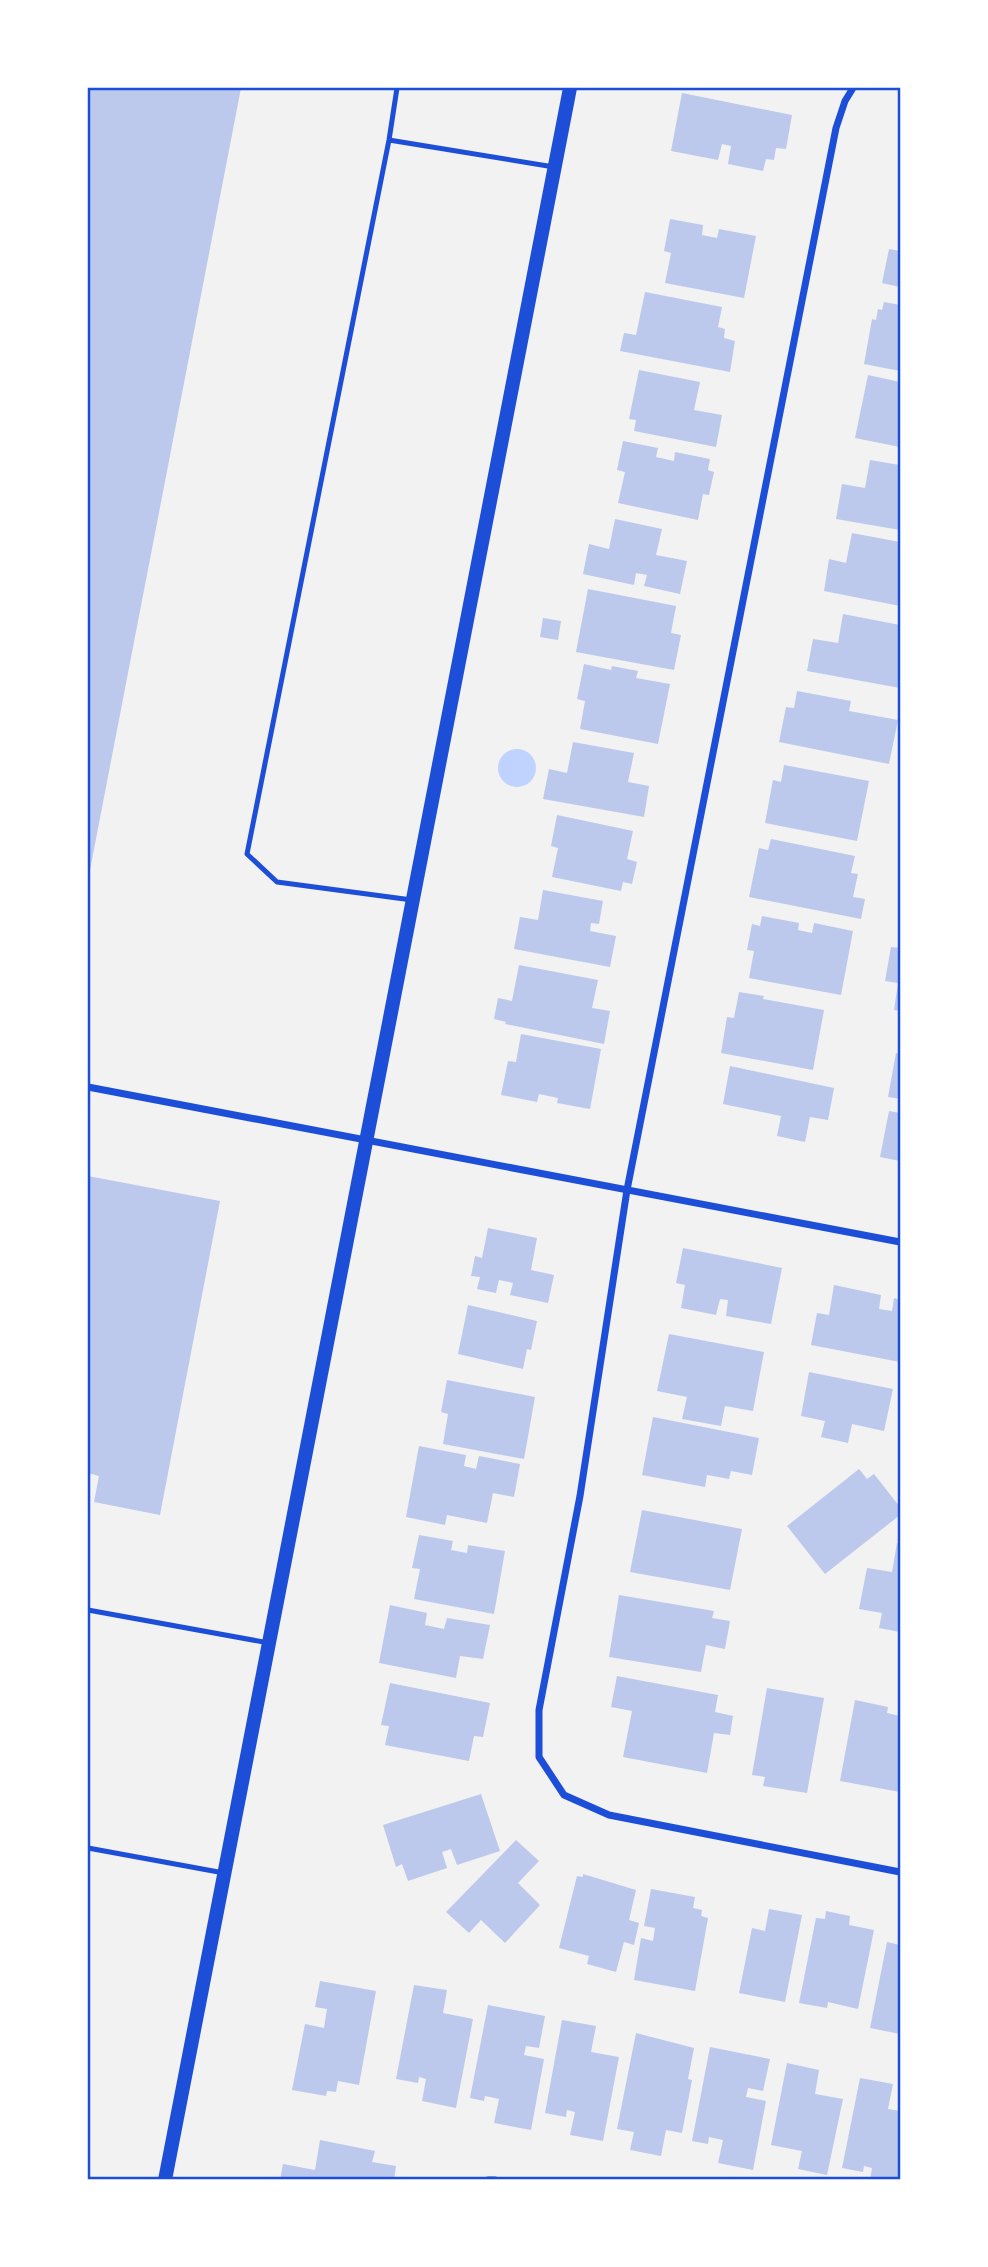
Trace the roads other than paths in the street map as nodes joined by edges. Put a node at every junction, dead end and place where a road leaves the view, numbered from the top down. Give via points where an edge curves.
1 (397, 88) edge
2 (569, 88) edge
3 (853, 88) edge
4 (389, 140) junction
5 (554, 167) junction
6 (412, 900) junction
7 (88, 1087) edge
8 (366, 1139) junction
9 (627, 1189) junction
10 (901, 1242) edge
11 (88, 1610) edge
12 (268, 1643) junction
13 (88, 1848) edge
14 (901, 1872) edge
15 (224, 1874) junction
16 (165, 2179) edge
17 (488, 2179) edge
18 (495, 2179) edge

1 - 4 lane
2 - 5 main road
3 - 9 street via 836,128
4 - 5 lane
4 - 6 lane via 247,855 277,882
5 - 6 main road
6 - 8 main road
7 - 8 street
8 - 9 street
8 - 12 main road
9 - 10 street
9 - 14 street via 580,1496 539,1710 539,1757 564,1795 609,1815
11 - 12 lane
12 - 15 main road
13 - 15 lane
15 - 16 main road
17 - 18 street

